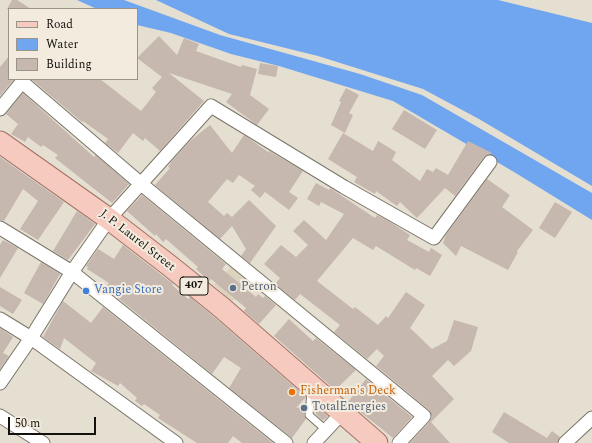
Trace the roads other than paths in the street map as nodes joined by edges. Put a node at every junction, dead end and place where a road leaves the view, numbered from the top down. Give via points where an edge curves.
1 (0, 109) edge
2 (0, 142) edge
3 (490, 162) dead end
4 (140, 183) junction
5 (109, 219) junction
6 (0, 228) edge
7 (72, 272) junction
8 (0, 319) edge
9 (31, 338) junction
10 (0, 383) edge
11 (312, 387) junction
12 (342, 413) junction
13 (0, 416) edge
14 (592, 418) edge
15 (326, 430) junction
16 (42, 443) edge
17 (176, 443) edge
18 (286, 443) edge
19 (314, 443) edge
20 (377, 443) edge
21 (399, 443) edge
22 (565, 443) edge

1 - 4 street via 22,82
2 - 5 main road, J. P. Laurel Street / 407
3 - 4 street via 434,238 211,106
4 - 5 street
4 - 21 street via 424,416
5 - 7 street
5 - 11 main road, J. P. Laurel Street / 407 via 220,307
6 - 7 street
7 - 9 street
7 - 18 street
8 - 9 street
9 - 10 street
9 - 17 street
11 - 12 main road, J. P. Laurel Street / 407
11 - 15 lane via 309,415
12 - 15 street
12 - 20 main road, J. P. Laurel Street / 407
13 - 16 street
14 - 22 street
15 - 19 street

